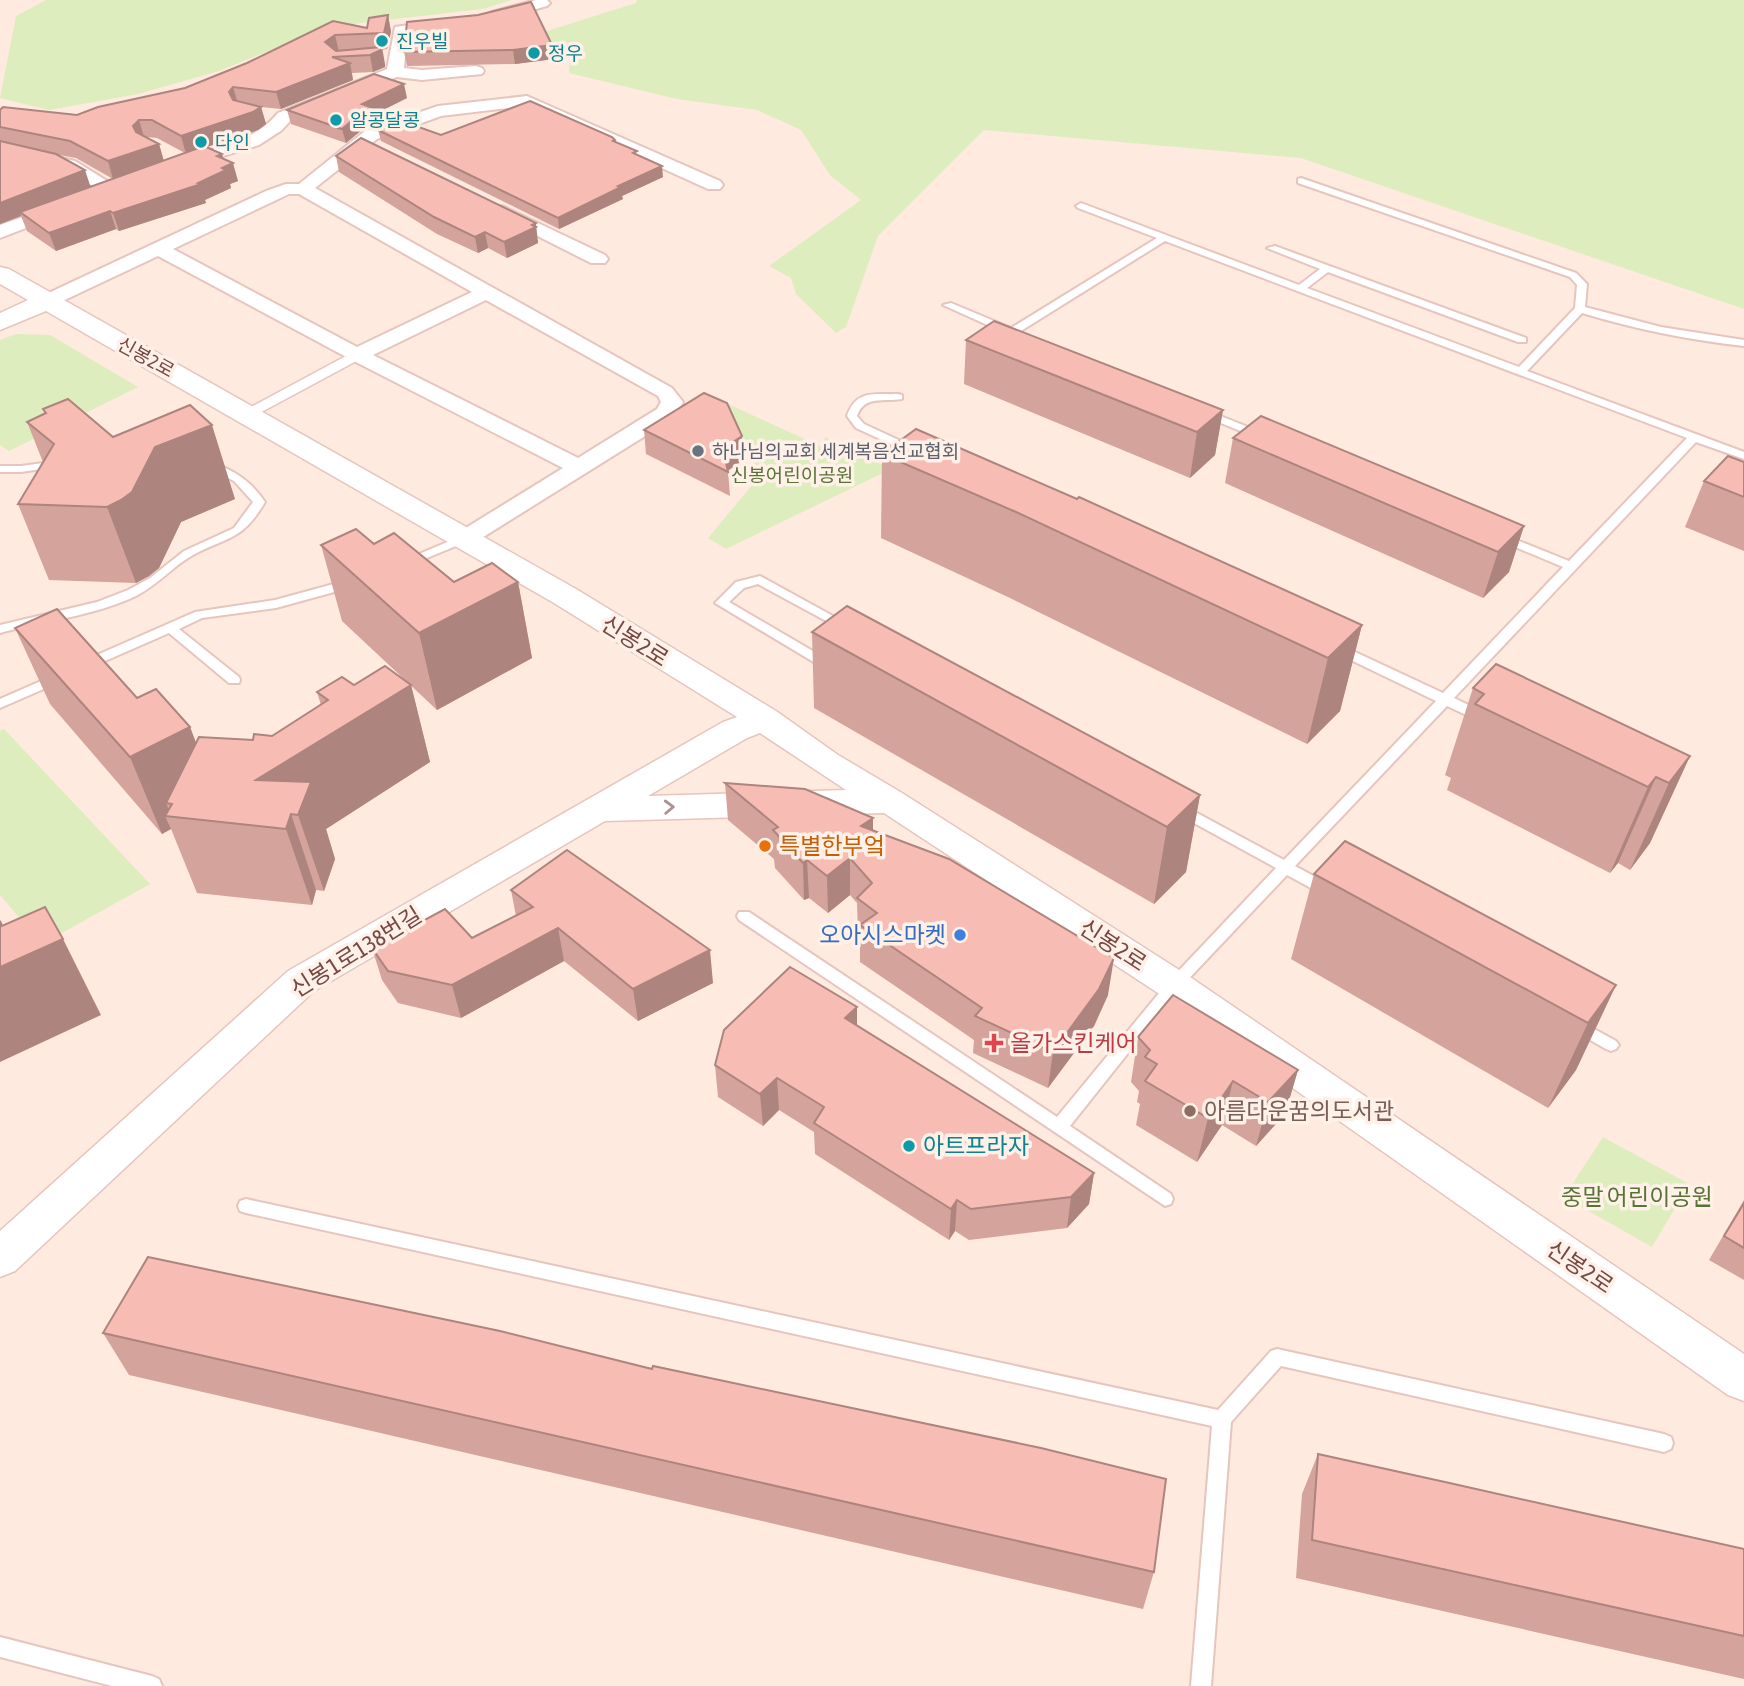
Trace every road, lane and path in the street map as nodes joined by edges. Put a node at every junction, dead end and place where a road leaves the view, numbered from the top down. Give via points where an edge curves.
1 (542, 4) dead end
2 (484, 19) edge
3 (464, 23) edge
4 (391, 62) junction
5 (476, 71) dead end
6 (257, 115) edge
7 (284, 117) junction
8 (361, 142) junction
9 (0, 150) edge
10 (384, 154) edge
11 (176, 162) edge
12 (1301, 180) dead end
13 (714, 185) dead end
14 (303, 189) junction
15 (490, 205) edge
16 (1081, 206) dead end
17 (0, 232) edge
18 (1165, 237) junction
19 (157, 248) junction
20 (1272, 248) dead end
21 (598, 259) dead end
22 (1327, 268) junction
23 (0, 274) edge
24 (1300, 289) junction
25 (486, 292) junction
26 (47, 301) junction
27 (948, 305) dead end
28 (1580, 309) junction
29 (0, 322) edge
30 (1012, 332) junction
31 (1024, 337) edge
32 (1473, 338) junction
33 (1522, 340) dead end
34 (1744, 344) edge
35 (357, 355) junction
36 (1520, 372) junction
37 (898, 397) dead end
38 (1190, 407) edge
39 (246, 414) junction
40 (1694, 437) junction
41 (1267, 439) edge
42 (922, 455) edge
43 (1744, 456) edge
44 (198, 461) edge
45 (67, 463) edge
46 (578, 467) junction
47 (0, 469) edge
48 (1484, 530) edge
49 (464, 539) junction
50 (399, 565) edge
51 (1573, 567) junction
52 (361, 580) edge
53 (169, 627) junction
54 (0, 629) edge
55 (862, 634) edge
56 (1321, 641) edge
57 (842, 662) edge
58 (234, 680) dead end
59 (1446, 700) junction
60 (0, 704) edge
61 (764, 719) junction
62 (1497, 724) edge
63 (890, 801) junction
64 (1165, 801) edge
65 (601, 809) junction
66 (1287, 869) junction
67 (1335, 895) edge
68 (744, 916) dead end
69 (1174, 985) junction
70 (1563, 1018) edge
71 (1611, 1045) dead end
72 (1059, 1127) junction
73 (1165, 1199) dead end
74 (246, 1206) dead end
75 (0, 1258) edge
76 (1744, 1380) edge
77 (1222, 1419) junction
78 (1664, 1443) dead end
79 (0, 1647) edge
80 (152, 1686) edge
81 (1201, 1686) edge

1 - 2 street
3 - 4 street via 400,30
4 - 5 street via 422,75
4 - 7 street
6 - 7 street
7 - 11 street via 265,136
8 - 10 street
8 - 13 street via 438,111 527,100
8 - 14 street
9 - 17 street via 69,165 117,187
12 - 28 lane via 1573,275 1582,284
14 - 19 street via 286,189
14 - 25 street
15 - 21 street
16 - 18 lane
18 - 24 lane
18 - 30 lane
19 - 26 street
19 - 35 street
20 - 22 lane
22 - 24 lane
22 - 32 lane
23 - 26 street, 신봉2로
24 - 32 lane
25 - 35 street
25 - 46 street via 665,392 672,402 666,412
26 - 29 street
26 - 39 street, 신봉2로
27 - 30 lane
28 - 34 lane via 1649,329
28 - 36 lane
30 - 31 lane
32 - 33 lane
32 - 36 lane
35 - 39 street
35 - 46 street
36 - 40 lane
37 - 42 lane via 865,398 852,416 860,426
38 - 41 lane
39 - 49 street, 신봉2로
40 - 43 lane
40 - 51 lane
44 - 54 lane via 228,472 251,489 260,502 248,524 225,540 192,551 118,600
45 - 47 lane
46 - 49 street
48 - 51 lane
49 - 50 lane
49 - 61 street, 신봉2로
51 - 59 lane
52 - 53 lane via 276,604 199,615
53 - 58 lane
53 - 60 lane
55 - 57 lane via 760,580 740,585 721,603 821,661
56 - 59 lane
59 - 62 lane
59 - 66 lane
61 - 63 street, 신봉2로 via 825,763
61 - 65 street, 신봉1로138번길 via 735,730
65 -> 63 street
63 - 69 street, 신봉2로
64 - 66 lane
65 - 75 street, 신봉1로138번길 via 301,981
66 - 67 lane
66 - 69 lane
68 - 72 lane
69 - 72 lane
69 - 76 street, 신봉2로
70 - 71 lane
72 - 73 lane
74 - 77 lane
77 - 78 lane via 1277,1357
77 - 81 lane
79 - 80 lane

